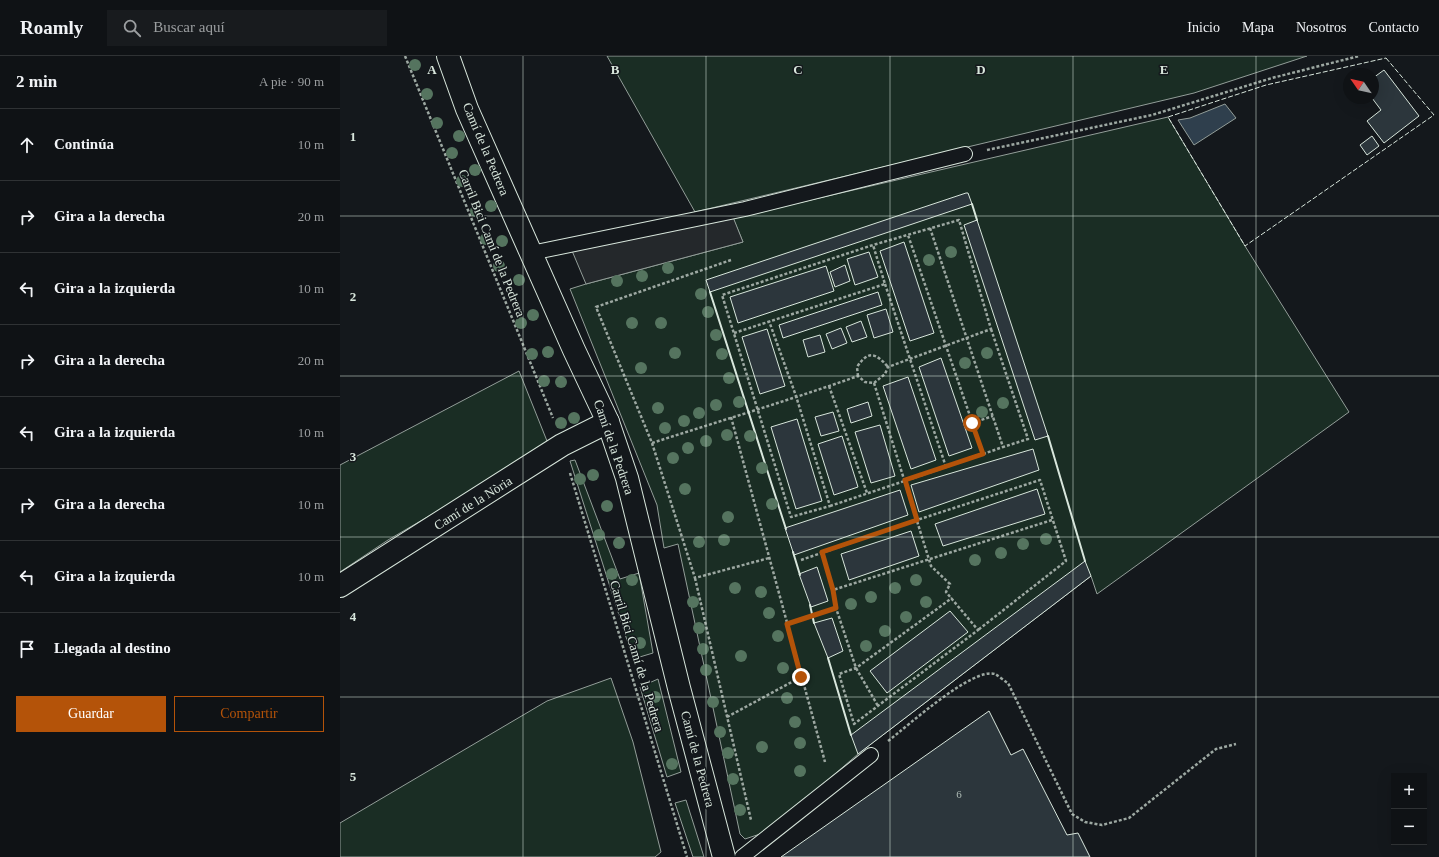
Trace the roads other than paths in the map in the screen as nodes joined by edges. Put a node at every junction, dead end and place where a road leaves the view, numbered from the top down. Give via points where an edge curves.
1 (448, 56) edge
2 (966, 154) road end
3 (531, 254) junction
4 (608, 422) junction
5 (340, 586) edge
6 (871, 755) road end
7 (724, 857) edge
8 (742, 857) edge

1 - 3 street, Camí de la Pedrera via 467,108
2 - 3 lane via 745,209
3 - 4 street, Camí de la Pedrera
4 - 5 street, Camí de la Nòria via 562,445
4 - 7 street, Camí de la Pedrera via 627,478
6 - 8 lane

